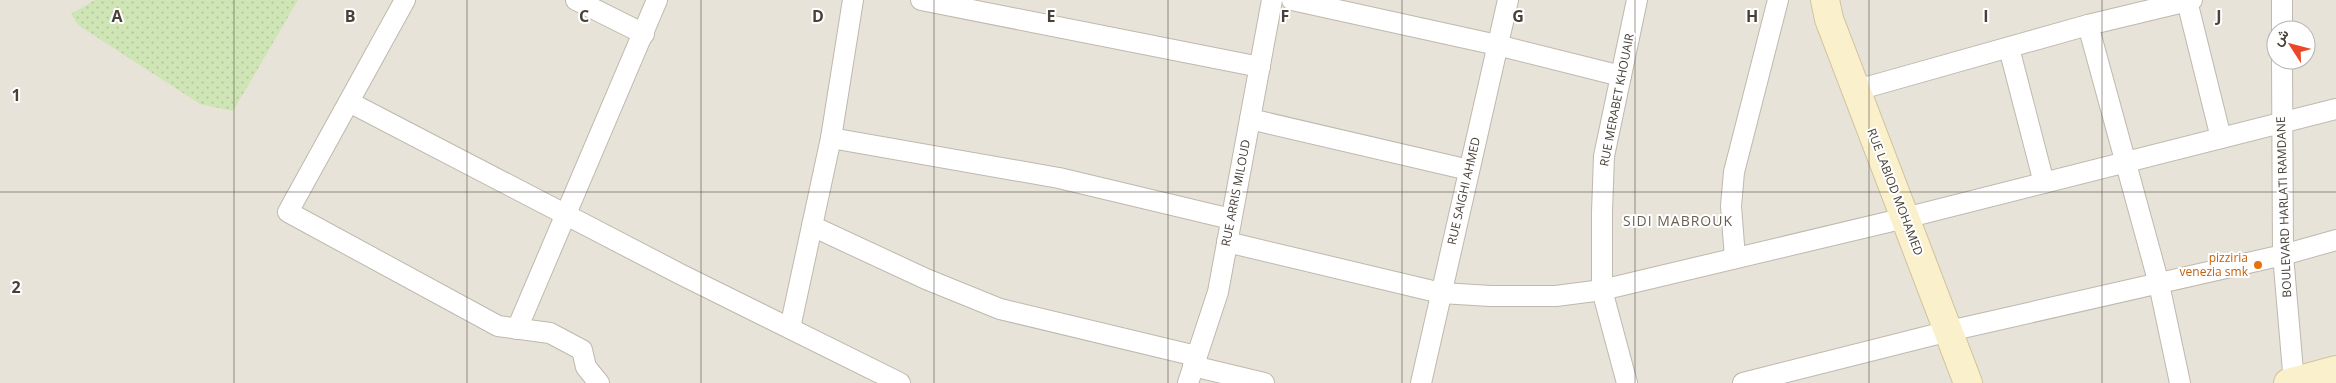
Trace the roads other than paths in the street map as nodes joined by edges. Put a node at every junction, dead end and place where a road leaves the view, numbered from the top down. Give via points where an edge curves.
1 (405, 0) edge
2 (576, 0) edge
3 (657, 0) edge
4 (853, 0) edge
5 (921, 0) edge
6 (1272, 0) edge
7 (1292, 0) edge
8 (1508, 0) edge
9 (1637, 0) edge
10 (1778, 0) edge
11 (1826, 0) edge
12 (2282, 0) edge
13 (2189, 1) edge
14 (2282, 20) edge
15 (2088, 26) junction
16 (644, 34) junction
17 (1497, 45) junction
18 (2009, 48) junction
19 (1260, 67) junction
20 (2282, 70) edge
21 (1621, 76) junction
22 (1856, 90) junction
23 (349, 102) junction
24 (2336, 108) edge
25 (1250, 119) junction
26 (2281, 123) junction
27 (831, 138) junction
28 (2221, 138) junction
29 (2127, 162) junction
30 (1469, 170) junction
31 (2044, 183) junction
32 (566, 215) junction
33 (1905, 218) junction
34 (1231, 219) junction
35 (812, 226) junction
36 (2336, 240) edge
37 (1227, 242) junction
38 (2283, 255) junction
39 (1735, 258) junction
40 (2159, 284) junction
41 (1602, 290) junction
42 (1441, 293) junction
43 (790, 328) junction
44 (517, 329) junction
45 (1949, 331) junction
46 (1192, 368) edge
47 (2336, 370) edge
48 (599, 383) edge
49 (900, 383) edge
50 (1264, 383) edge
51 (1421, 383) edge
52 (1627, 383) edge
53 (1743, 383) edge
54 (1968, 383) edge
55 (2180, 383) edge
56 (2292, 383) edge

1 - 23 street
2 - 16 street
3 - 16 street
4 - 27 street
5 - 19 street
6 - 19 street, RUE ARRIS MILOUD
7 - 17 street
8 - 17 street, RUE SAIGHI AHMED
9 - 21 street, RUE MERABET KHOUAIR
10 - 39 street via 1734,172 1731,206
11 - 22 street, RUE LABIOD MOHAMED
12 - 14 street
13 - 15 street
13 - 28 street
15 - 18 street
15 - 29 street
16 - 32 street
17 - 21 street
17 - 30 street, RUE SAIGHI AHMED
18 - 22 street
18 - 31 street
19 - 25 street, RUE ARRIS MILOUD
20 - 26 street, BOULEVARD HARLATI RAMDANE
21 - 41 street, RUE MERABET KHOUAIR via 1604,156
22 - 33 street, RUE LABIOD MOHAMED
23 - 32 street
23 - 44 street via 288,212 498,326
24 - 26 street
25 - 30 street
25 - 34 street, RUE ARRIS MILOUD
26 - 28 street
26 - 38 street, BOULEVARD HARLATI RAMDANE
27 - 34 street via 1059,178
27 - 35 street
28 - 29 street
29 - 31 street
29 - 40 street
30 - 42 street, RUE SAIGHI AHMED
31 - 33 street
32 - 43 street
32 - 44 street
33 - 39 street
33 - 45 street, RUE LABIOD MOHAMED
34 - 37 street, RUE ARRIS MILOUD
35 - 43 street
35 - 46 street via 1000,309
36 - 38 street
37 - 42 street
37 - 46 street, RUE ARRIS MILOUD via 1218,292
38 - 40 street
38 - 56 street, BOULEVARD HARLATI RAMDANE
39 - 41 street
40 - 45 street
40 - 55 street
41 - 42 street via 1556,296
41 - 52 street, RUE MERABET KHOUAIR
42 - 51 street, RUE SAIGHI AHMED
43 - 49 street
44 - 48 street via 550,333 582,350 586,367
45 - 53 street
45 - 54 street, RUE LABIOD MOHAMED
46 - 50 street
47 - 56 street

